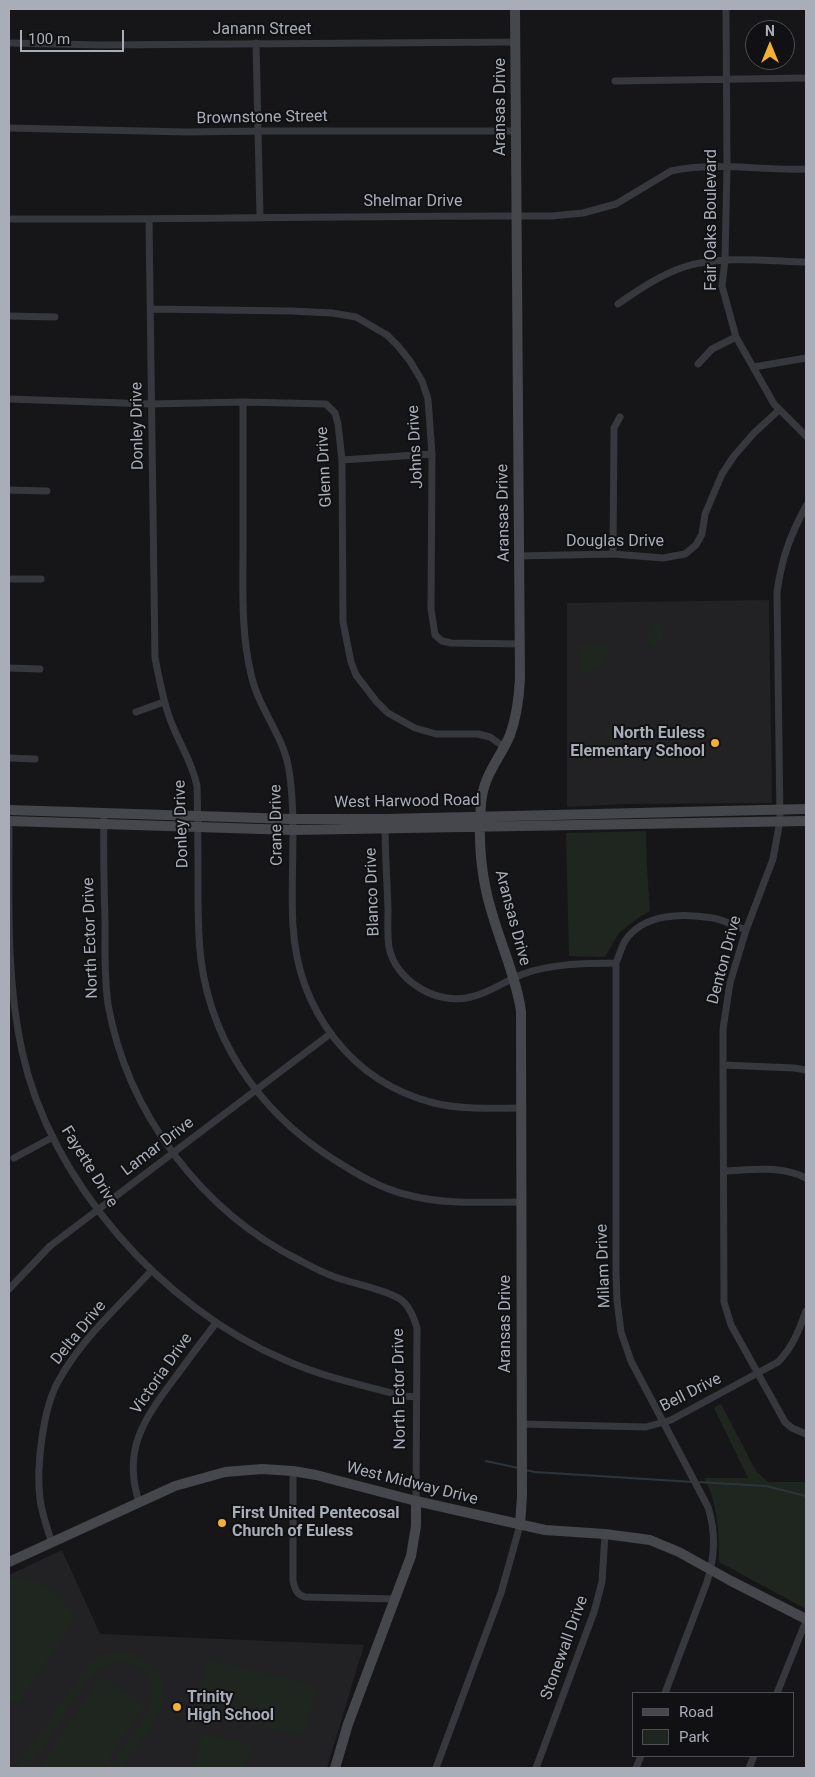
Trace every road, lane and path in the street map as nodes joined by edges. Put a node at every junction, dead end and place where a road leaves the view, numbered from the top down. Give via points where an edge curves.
1 (515, 9) edge
2 (726, 9) edge
3 (515, 42) junction
4 (9, 43) edge
5 (256, 43) junction
6 (806, 78) edge
7 (726, 79) junction
8 (615, 81) dead end
9 (9, 128) edge
10 (259, 131) junction
11 (516, 131) junction
12 (727, 166) junction
13 (806, 169) edge
14 (516, 216) junction
15 (260, 217) junction
16 (9, 218) edge
17 (149, 220) junction
18 (725, 260) junction
19 (806, 262) edge
20 (618, 304) dead end
21 (151, 309) junction
22 (9, 316) edge
23 (55, 317) dead end
24 (736, 337) junction
25 (806, 358) edge
26 (698, 364) dead end
27 (754, 367) junction
28 (9, 399) edge
29 (243, 402) junction
30 (152, 404) junction
31 (779, 410) junction
32 (620, 416) dead end
33 (806, 436) edge
34 (432, 454) junction
35 (342, 460) junction
36 (9, 490) edge
37 (47, 491) dead end
38 (806, 506) edge
39 (613, 554) junction
40 (519, 556) junction
41 (9, 579) edge
42 (41, 579) dead end
43 (520, 644) junction
44 (9, 668) edge
45 (40, 669) dead end
46 (164, 702) junction
47 (136, 712) dead end
48 (504, 746) junction
49 (9, 758) edge
50 (35, 758) dead end
51 (9, 810) edge
52 (806, 810) edge
53 (692, 811) junction
54 (198, 816) junction
55 (481, 816) junction
56 (780, 816) junction
57 (385, 818) junction
58 (104, 819) junction
59 (292, 819) junction
60 (9, 820) edge
61 (806, 821) edge
62 (692, 823) junction
63 (198, 827) junction
64 (9, 828) edge
65 (481, 828) junction
66 (292, 830) junction
67 (385, 830) junction
68 (746, 930) junction
69 (616, 963) junction
70 (513, 979) junction
71 (330, 1034) junction
72 (723, 1066) junction
73 (806, 1070) edge
74 (257, 1091) junction
75 (521, 1108) junction
76 (53, 1137) junction
77 (172, 1153) junction
78 (14, 1158) dead end
79 (724, 1171) junction
80 (806, 1178) edge
81 (521, 1202) junction
82 (97, 1210) junction
83 (152, 1270) junction
84 (9, 1289) edge
85 (806, 1310) edge
86 (216, 1322) junction
87 (758, 1373) junction
88 (416, 1397) junction
89 (664, 1423) junction
90 (521, 1424) junction
91 (806, 1434) edge
92 (293, 1471) junction
93 (416, 1501) junction
94 (138, 1502) junction
95 (520, 1525) junction
96 (606, 1534) junction
97 (52, 1543) junction
98 (9, 1562) edge
99 (711, 1569) junction
100 (396, 1599) junction
101 (806, 1620) edge
102 (665, 1692) edge
103 (777, 1692) edge
104 (335, 1768) edge
105 (436, 1768) edge
106 (536, 1768) edge

1 - 3 street, Aransas Drive
2 - 7 street, Fair Oaks Boulevard
3 - 5 street, Janann Street
3 - 11 street, Aransas Drive
4 - 5 street, Janann Street
5 - 10 street
6 - 7 street
7 - 8 street
7 - 12 street, Fair Oaks Boulevard
9 - 10 street, Brownstone Street
10 - 11 street, Brownstone Street
10 - 15 street
11 - 14 street, Aransas Drive
12 - 13 street, Shelmar Drive
12 - 14 street, Shelmar Drive via 671,171 602,209 552,216
12 - 18 street, Fair Oaks Boulevard
14 - 15 street, Shelmar Drive
14 - 40 street, Aransas Drive
15 - 17 street, Shelmar Drive
16 - 17 street, Shelmar Drive
17 - 21 street, Donley Drive
18 - 19 street
18 - 20 street via 685,266 662,276
18 - 24 street, Fair Oaks Boulevard via 722,286
21 - 30 street, Donley Drive
21 - 34 street, Johns Drive via 291,311 356,317 398,346 422,381 428,399
22 - 23 street
24 - 26 street via 712,349
24 - 27 street, Fair Oaks Boulevard
25 - 27 street
27 - 31 street, Fair Oaks Boulevard
28 - 30 street, Glenn Drive
29 - 30 street, Glenn Drive
29 - 35 street, Glenn Drive via 326,404 335,413
29 - 59 street, Crane Drive via 244,631 251,675 259,699 287,758
30 - 46 street, Donley Drive via 155,658
31 - 33 street, Fair Oaks Boulevard
31 - 39 street, Douglas Drive via 754,433 722,474 696,545 685,554 663,558
32 - 39 street via 614,428
34 - 35 street
34 - 43 street, Johns Drive via 431,609 435,635 451,643
35 - 48 street, Glenn Drive via 342,622 356,675 388,713 414,728 436,734 478,734
36 - 37 street
38 - 56 street, Denton Drive via 786,549 777,592
39 - 40 street, Douglas Drive
40 - 43 street, Aransas Drive
41 - 42 street
43 - 48 street, Aransas Drive via 518,706
44 - 45 street
46 - 47 street
46 - 54 street, Donley Drive via 194,773
48 - 55 street, Aransas Drive via 485,783
49 - 50 street
51 - 58 street, West Harwood Road
51 - 60 street
52 - 56 street, West Harwood Road
53 - 55 street, West Harwood Road
53 - 56 street, West Harwood Road
53 - 62 street
54 - 58 street, West Harwood Road
54 - 59 street, West Harwood Road
54 - 63 street, Donley Drive
55 - 57 street, West Harwood Road
55 - 65 street, Aransas Drive
56 - 61 street, West Harwood Road
56 - 62 street, West Harwood Road
56 - 68 street, Denton Drive via 773,859
57 - 59 street, West Harwood Road
57 - 67 street, Blanco Drive
58 - 60 street, West Harwood Road
58 - 63 street, West Harwood Road
58 - 77 street, North Ector Drive via 108,1004 128,1072
59 - 66 street, Crane Drive
62 - 65 street, West Harwood Road
63 - 66 street, West Harwood Road
63 - 74 street, Donley Drive via 198,924 206,985 223,1036
64 - 76 street, Fayette Drive via 10,951 14,999 29,1080
65 - 67 street, West Harwood Road
65 - 70 street, Aransas Drive via 481,860 488,898
66 - 67 street, West Harwood Road
66 - 71 street, Crane Drive via 293,926 298,963 308,994
67 - 70 street, Blanco Drive via 389,946 401,971 425,992 447,999 470,998
68 - 69 street, Milam Drive via 714,918 660,917 630,934
68 - 72 street, Denton Drive via 726,1006
69 - 70 street, Blanco Drive via 546,967
69 - 89 street, Milam Drive via 616,1273 619,1317 630,1361
70 - 75 street, Aransas Drive via 520,1011
71 - 74 street, Lamar Drive
71 - 75 street, Crane Drive via 369,1071 413,1095 450,1106
72 - 73 street
72 - 79 street, Denton Drive
74 - 77 street, Lamar Drive
74 - 81 street, Donley Drive via 268,1106 310,1144 383,1187 442,1202
75 - 81 street, Aransas Drive
76 - 78 street
76 - 82 street, Fayette Drive
77 - 82 street, Lamar Drive
77 - 88 street, North Ector Drive via 211,1198 255,1234 299,1261 406,1304 417,1328
79 - 80 street via 775,1169
79 - 87 street, Denton Drive via 724,1302 731,1325
81 - 90 street, Aransas Drive
82 - 83 street, Fayette Drive
82 - 84 street, Lamar Drive via 50,1246
83 - 86 street, Fayette Drive
83 - 97 street, Delta Drive via 82,1345 58,1380 52,1396 42,1434 39,1480 40,1498
85 - 87 street, Bell Drive via 798,1335 786,1354
86 - 88 street, Fayette Drive via 285,1360 341,1380
86 - 94 street, Victoria Drive via 152,1408 138,1435 132,1464
87 - 89 street, Bell Drive
87 - 91 street, Denton Drive via 786,1422
88 - 93 street, North Ector Drive
89 - 90 street, Bell Drive via 646,1427
89 - 99 street, Milam Drive via 708,1507 714,1538
90 - 95 street, Aransas Drive
92 - 93 street, West Midway Drive
92 - 94 street, West Midway Drive via 225,1472 176,1486
92 - 100 street via 293,1580 296,1591 305,1597
93 - 95 street, West Midway Drive
93 - 100 street, North Ector Drive via 411,1556
94 - 97 street, West Midway Drive
95 - 96 street, West Midway Drive
95 - 105 street, Aransas Drive via 501,1593
96 - 99 street, West Midway Drive via 650,1540
96 - 106 street, Stonewall Drive via 602,1582 594,1612
97 - 98 street, West Midway Drive
99 - 101 street, West Midway Drive
99 - 102 street, Milam Drive
100 - 104 street, North Ector Drive via 348,1724
101 - 103 street

